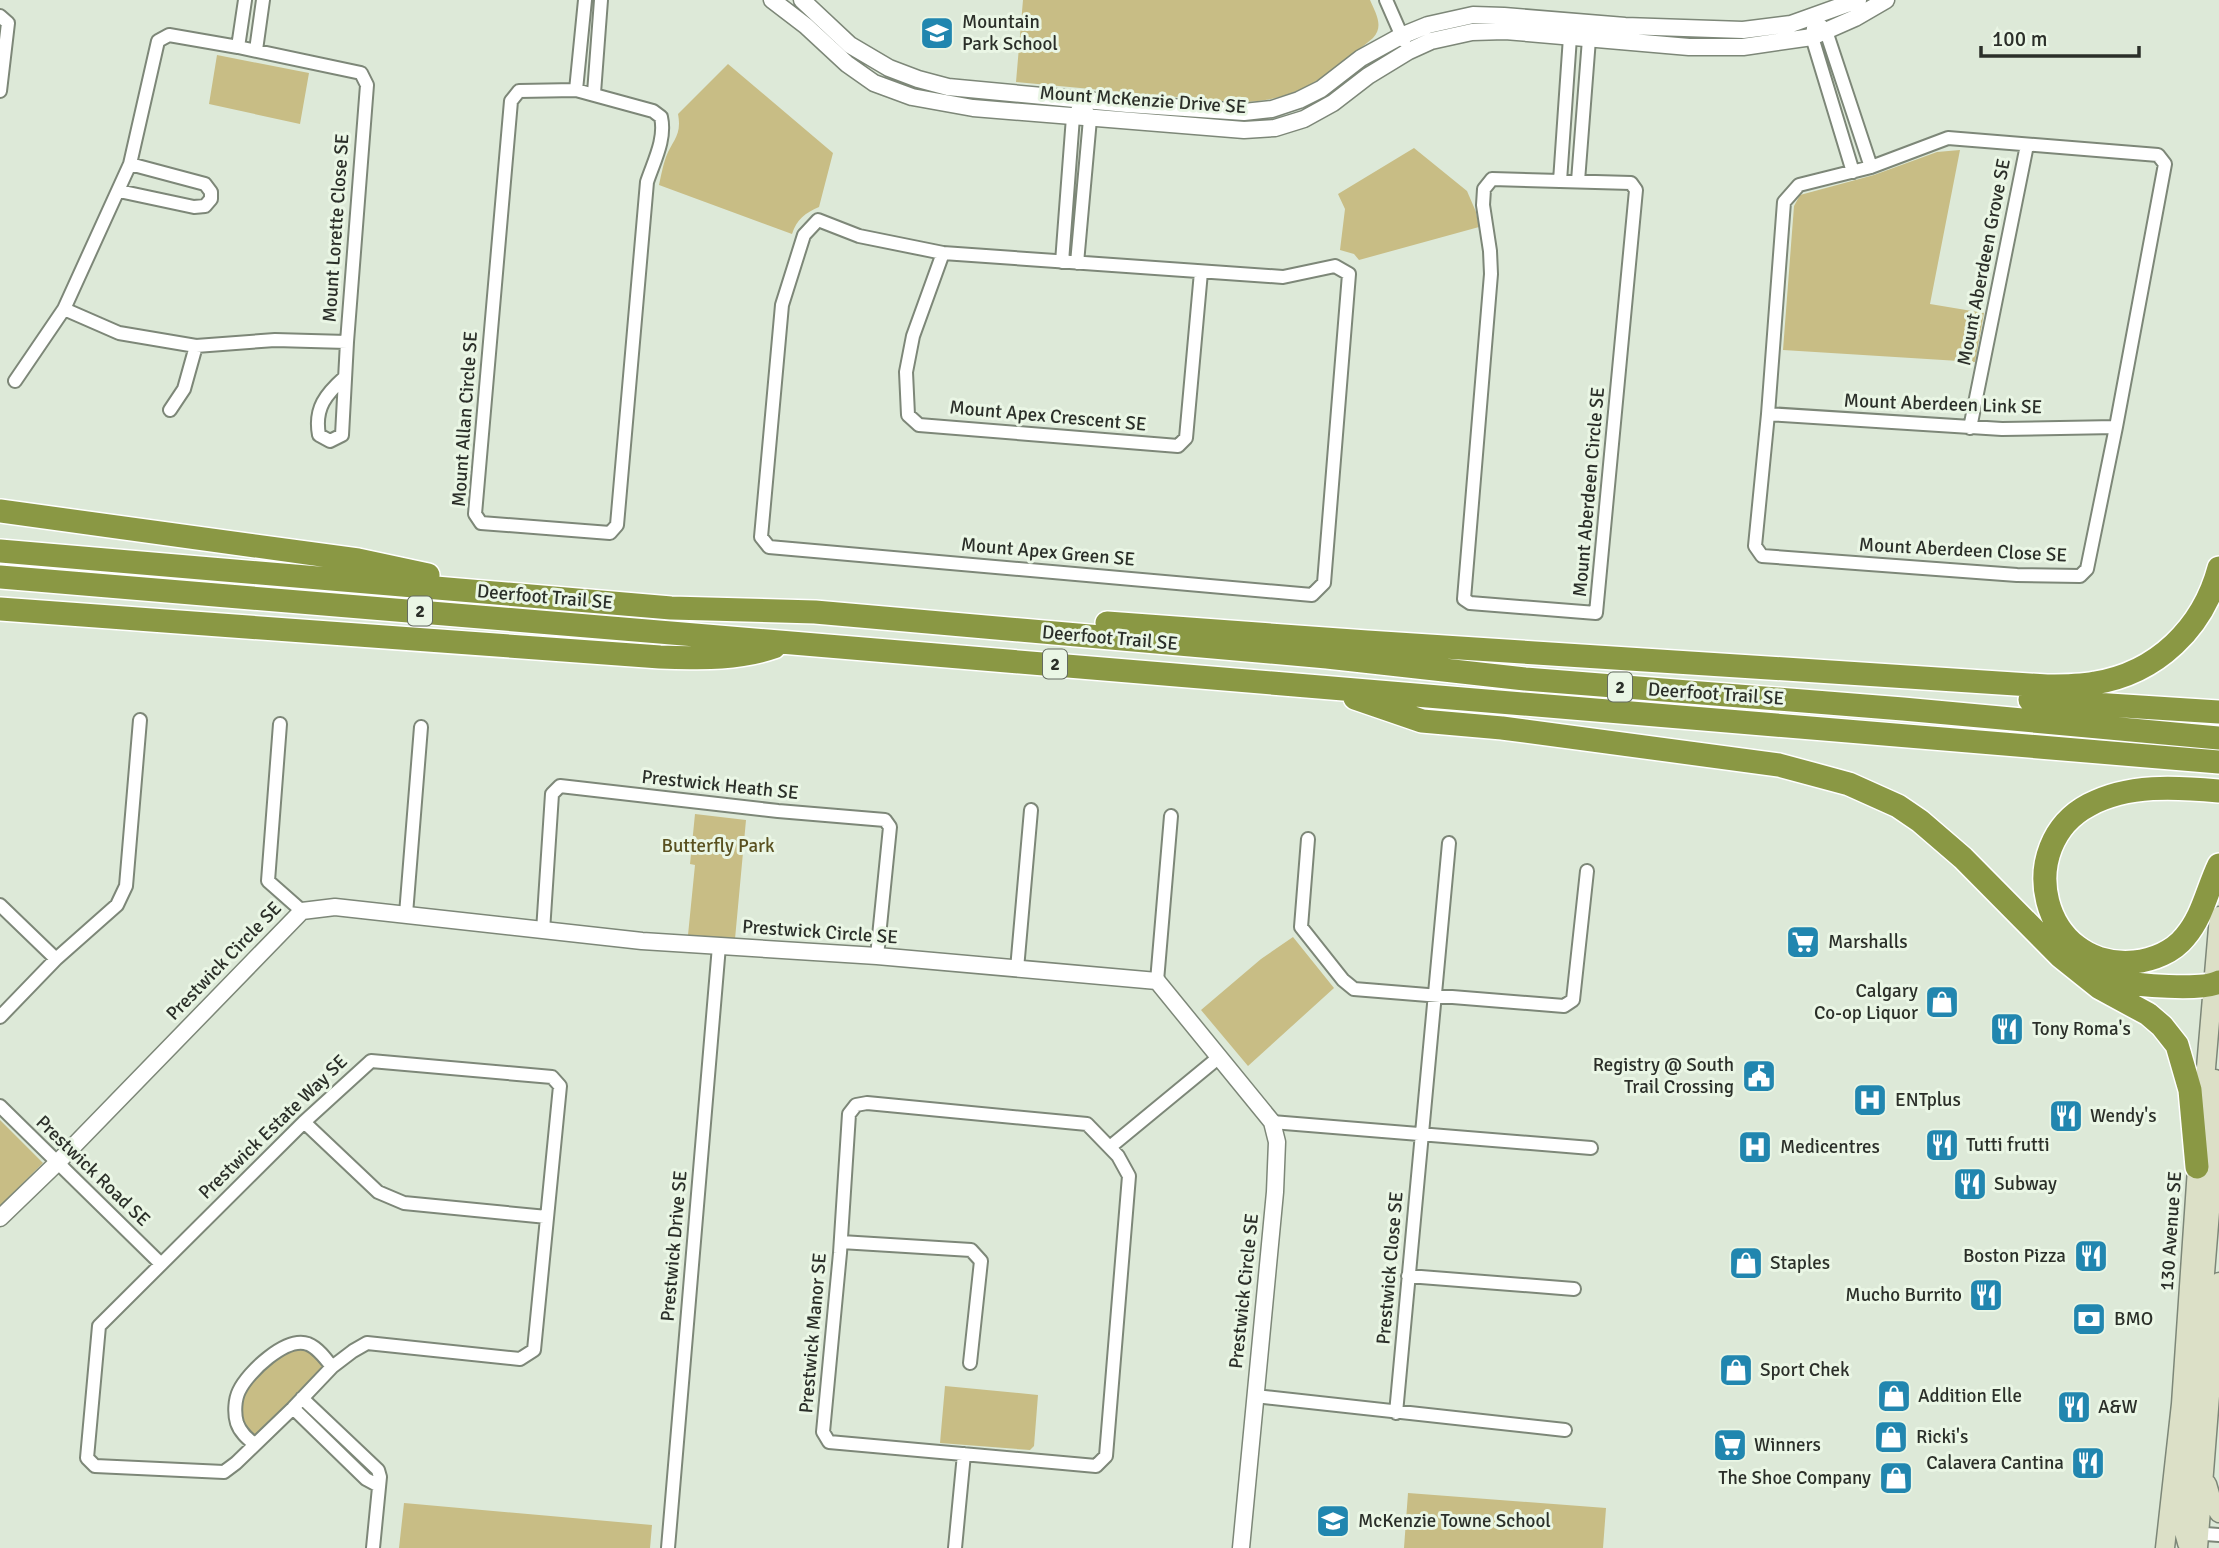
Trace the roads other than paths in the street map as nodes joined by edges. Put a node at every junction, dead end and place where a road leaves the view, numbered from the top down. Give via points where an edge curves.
1 (245, 0) edge
2 (263, 0) edge
3 (585, 0) edge
4 (601, 0) edge
5 (772, 0) edge
6 (802, 0) edge
7 (1387, 0) edge
8 (1858, 0) edge
9 (1886, 0) edge
10 (0, 16) edge
11 (1814, 18) junction
12 (1583, 22) junction
13 (1819, 34) junction
14 (1401, 36) junction
15 (1570, 37) junction
16 (1589, 39) junction
17 (238, 47) junction
18 (256, 50) junction
19 (1409, 51) junction
20 (576, 90) junction
21 (0, 92) edge
22 (594, 93) junction
23 (1083, 100) junction
24 (1082, 118) junction
25 (2026, 145) junction
26 (130, 164) junction
27 (1871, 167) junction
28 (1853, 172) junction
29 (1560, 181) junction
30 (1577, 181) junction
31 (119, 191) junction
32 (943, 253) junction
33 (1062, 262) junction
34 (1077, 263) junction
35 (1201, 272) junction
36 (64, 309) junction
37 (347, 342) junction
38 (196, 346) junction
39 (345, 377) dead end
40 (15, 381) dead end
41 (170, 410) dead end
42 (1768, 414) junction
43 (2116, 427) junction
44 (1970, 428) junction
45 (0, 511) edge
46 (0, 551) edge
47 (2219, 568) edge
48 (0, 577) edge
49 (530, 596) junction
50 (0, 609) edge
51 (1022, 630) junction
52 (787, 642) junction
53 (1322, 686) junction
54 (1903, 709) junction
55 (2219, 712) edge
56 (140, 720) dead end
57 (280, 724) dead end
58 (421, 727) dead end
59 (2219, 738) edge
60 (2219, 762) edge
61 (2219, 791) edge
62 (1031, 810) dead end
63 (1171, 816) dead end
64 (1308, 839) dead end
65 (1449, 843) dead end
66 (2219, 865) edge
67 (1587, 871) dead end
68 (0, 905) edge
69 (302, 911) junction
70 (405, 914) junction
71 (2219, 916) edge
72 (542, 931) junction
73 (719, 946) junction
74 (877, 956) junction
75 (2060, 956) junction
76 (56, 959) junction
77 (1017, 969) junction
78 (1157, 981) junction
79 (2216, 983) edge
80 (1436, 995) junction
81 (0, 1017) edge
82 (2210, 1030) junction
83 (1218, 1058) junction
84 (0, 1106) edge
85 (304, 1122) junction
86 (1272, 1122) junction
87 (1422, 1135) junction
88 (1110, 1147) junction
89 (1591, 1147) dead end
90 (57, 1163) junction
91 (2197, 1167) junction
92 (547, 1217) junction
93 (0, 1218) edge
94 (841, 1241) junction
95 (160, 1263) junction
96 (1408, 1276) junction
97 (2219, 1282) edge
98 (1574, 1289) dead end
99 (970, 1363) dead end
100 (332, 1367) junction
101 (1255, 1396) junction
102 (298, 1403) junction
103 (1396, 1413) junction
104 (1565, 1430) dead end
105 (254, 1444) junction
106 (964, 1454) junction
107 (2204, 1477) junction
108 (2219, 1513) edge
109 (2219, 1535) edge
110 (2181, 1542) edge
111 (373, 1548) edge
112 (668, 1548) edge
113 (955, 1548) edge
114 (1241, 1548) edge

1 - 17 street
2 - 18 street
3 - 20 street
4 - 22 street
5 - 24 street, Mount McKenzie Drive SE via 874,83 945,104
6 - 23 street, Mount McKenzie Drive SE via 850,45 888,68 918,79 948,87
7 - 14 street
8 - 11 street, Mount McKenzie Drive SE
9 - 13 street, Mount McKenzie Drive SE
10 - 21 street via 8,23
11 - 12 street, Mount McKenzie Drive SE via 1743,30
11 - 13 street
12 - 14 street, Mount McKenzie Drive SE via 1474,15
12 - 15 street
12 - 16 street
13 - 16 street, Mount McKenzie Drive SE via 1743,47
13 - 27 street
13 - 28 street
14 - 19 street
14 - 23 street, Mount McKenzie Drive SE via 1321,89 1272,109 1244,112
15 - 16 street, Mount McKenzie Drive SE
15 - 19 street, Mount McKenzie Drive SE via 1472,32
15 - 29 street
16 - 30 street
17 - 18 street, Mount Lorette Close SE
17 - 26 street, Mount Lorette Close SE via 169,35 158,41
18 - 37 street, Mount Lorette Close SE via 361,73 367,85
19 - 24 street, Mount McKenzie Drive SE via 1333,103 1275,128 1223,130
20 - 22 street, Mount Allan Circle SE
20 - 22 street, Mount Allan Circle SE via 519,90 511,101 475,513 481,523 610,533 617,525 647,183 663,126 653,111
23 - 24 street
24 - 33 street
24 - 34 street
25 - 27 street, Mount Aberdeen Close SE via 1948,138
25 - 43 street, Mount Aberdeen Close SE via 2158,155 2165,164
25 - 44 street, Mount Aberdeen Grove SE
26 - 31 street, Mount Lorette Close SE
26 - 31 street via 205,184 211,199 205,206 194,207
27 - 28 street, Mount Aberdeen Close SE
28 - 42 street, Mount Aberdeen Close SE via 1799,185 1784,202
29 - 30 street, Mount Aberdeen Circle SE
29 - 30 street, Mount Aberdeen Circle SE via 1492,179 1484,189 1491,274 1464,598 1471,603 1597,613 1636,190 1631,183
31 - 36 street, Mount Lorette Close SE
32 - 33 street, Mount Apex Green SE
32 - 35 street, Mount Apex Crescent SE via 913,336 906,372 908,415 919,425 1178,446 1186,439
32 - 35 street, Mount Apex Green SE via 859,236 818,220 804,235 782,305 761,537 769,547 1312,595 1324,583 1349,274 1335,267 1283,277
33 - 34 street, Mount Apex Green SE
34 - 35 street, Mount Apex Green SE
36 - 38 street, Mount Lorette Close SE via 119,333
36 - 40 street
37 - 38 street, Mount Lorette Close SE via 275,340
37 - 39 street
38 - 41 street via 184,389
42 - 43 street, Mount Aberdeen Close SE via 1755,546 1762,556 2017,575 2081,576 2087,569
42 - 44 street, Mount Aberdeen Link SE
43 - 44 street, Mount Aberdeen Link SE
45 - 49 highway via 358,561
46 - 49 highway, Deerfoot Trail SE / 2
47 - 51 highway via 2197,619 2173,646 2123,676 2070,685 1083,621
48 - 52 highway, Deerfoot Trail SE / 2
49 - 51 highway, Deerfoot Trail SE / 2 via 671,608 815,612
50 - 52 highway via 660,657 728,658
51 - 54 highway, Deerfoot Trail SE / 2 via 1525,680
52 - 53 highway, Deerfoot Trail SE / 2
53 - 60 highway, Deerfoot Trail SE / 2
53 - 75 highway via 1422,721 1779,765 1849,784 1920,821
54 - 55 highway via 1953,695
54 - 59 highway, Deerfoot Trail SE / 2
56 - 76 street via 126,886 117,905
57 - 69 street via 268,881
58 - 70 street
61 - 66 highway via 2164,788 2119,793 2077,813 2055,836 2045,870 2053,919 2062,934 2086,954 2118,963 2149,960 2184,939 2201,913
62 - 77 street
63 - 78 street
64 - 80 street via 1301,927 1343,980 1354,989
65 - 80 street, Prestwick Close SE
67 - 80 street via 1573,1000 1564,1006
68 - 76 street
69 - 70 street, Prestwick Circle SE via 335,907
69 - 90 street, Prestwick Circle SE
70 - 72 street, Prestwick Circle SE
71 - 79 main road, 130 Avenue SE
72 - 73 street, Prestwick Circle SE
72 - 74 street, Prestwick Heath SE via 552,794 560,786 885,820 891,827
73 - 74 street, Prestwick Circle SE
73 - 112 street, Prestwick Drive SE
74 - 77 street, Prestwick Circle SE
75 - 79 highway via 2130,984
75 - 91 highway via 2100,988 2148,1014 2177,1045 2190,1090
76 - 81 street
77 - 78 street, Prestwick Circle SE
78 - 83 street
79 - 82 main road, 130 Avenue SE
80 - 87 street, Prestwick Close SE
82 - 91 main road, 130 Avenue SE
82 - 110 main road via 2215,1089 2213,1175
83 - 86 street
83 - 88 street
84 - 90 street, Prestwick Road SE
85 - 92 street via 378,1192 404,1203
85 - 92 street, Prestwick Estate Way SE via 371,1061 552,1077 560,1086
85 - 95 street, Prestwick Estate Way SE
86 - 87 street
86 - 101 street, Prestwick Circle SE via 1277,1142 1275,1192
87 - 89 street
87 - 96 street, Prestwick Close SE
88 - 94 street, Prestwick Manor SE via 1087,1124 856,1105 849,1114
88 - 106 street, Prestwick Manor SE via 1129,1176 1105,1456 1096,1466
90 - 93 street, Prestwick Circle SE
90 - 95 street, Prestwick Road SE
91 - 110 main road, 130 Avenue SE via 2180,1404
92 - 100 street, Prestwick Estate Way SE via 534,1350 520,1359 367,1343
94 - 99 street via 971,1250 981,1261
94 - 106 street, Prestwick Manor SE via 822,1432 830,1442
95 - 105 street, Prestwick Estate Way SE via 99,1326 87,1458 95,1466 224,1472
96 - 98 street
96 - 103 street, Prestwick Close SE
97 - 107 main road
100 - 102 street, Prestwick Estate Way SE
100 - 105 street via 308,1344 297,1343 277,1351 251,1373 235,1407 237,1422
101 - 103 street
101 - 114 street, Prestwick Circle SE
102 - 105 street, Prestwick Estate Way SE
102 - 111 street via 366,1479 379,1486
103 - 104 street
106 - 113 street
107 - 108 main road
107 - 110 main road
109 - 110 street

